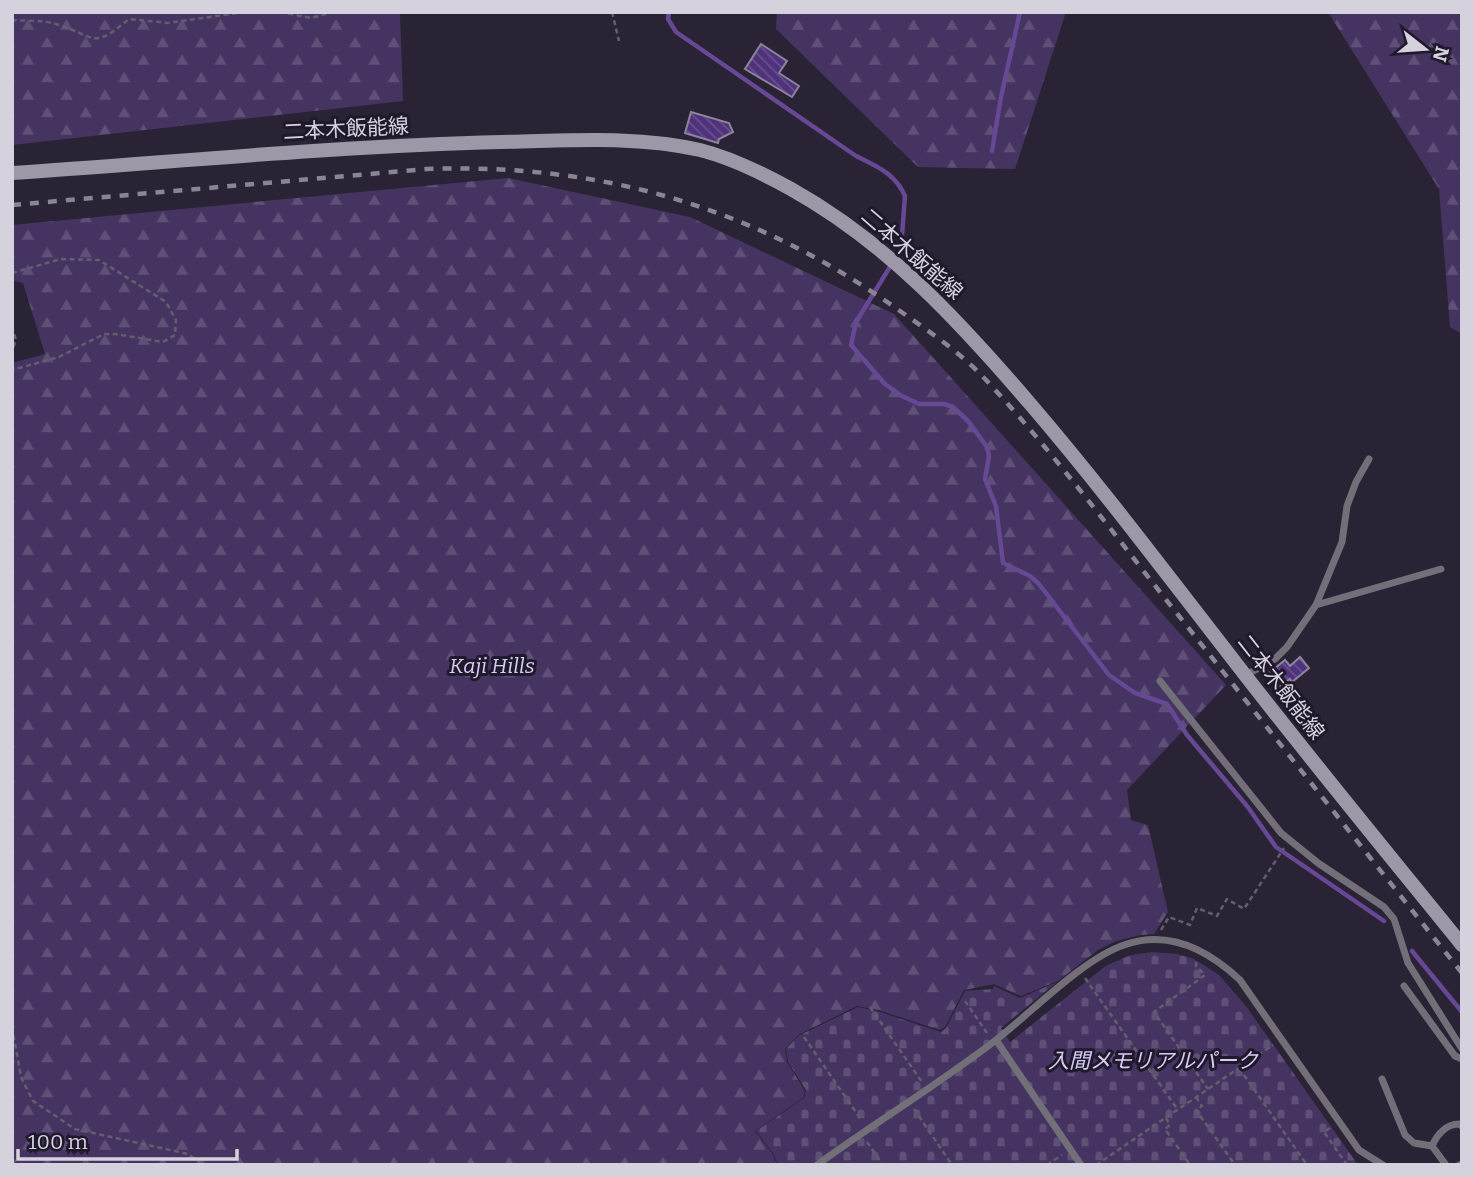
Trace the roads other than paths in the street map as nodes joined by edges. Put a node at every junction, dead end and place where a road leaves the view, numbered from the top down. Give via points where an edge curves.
1 (12, 173) edge
2 (1370, 459) dead end
3 (1441, 569) dead end
4 (1316, 605) junction
5 (1245, 676) junction
6 (1160, 681) dead end
7 (1462, 945) edge
8 (1404, 986) dead end
9 (995, 1041) junction
10 (1462, 1049) edge
11 (1462, 1059) edge
12 (1382, 1079) dead end
13 (1462, 1126) edge
14 (1432, 1146) junction
15 (817, 1165) edge
16 (1081, 1165) edge
17 (1383, 1165) edge
18 (1446, 1165) edge

1 - 5 main road, 二本木飯能線 via 485,143 644,142 730,159 811,200 887,254 956,320 1098,485
2 - 4 lane via 1347,506 1342,542
3 - 4 lane
4 - 5 lane via 1275,659
5 - 7 main road, 二本木飯能線
6 - 10 lane via 1281,833 1375,899 1394,919 1408,963
8 - 11 lane via 1455,1056
9 - 15 lane
9 - 16 lane
9 - 17 lane via 1101,955 1125,944 1183,943 1218,960 1240,980 1359,1150
12 - 14 lane via 1405,1135 1414,1143
13 - 14 lane via 1453,1124 1437,1135
14 - 18 lane

